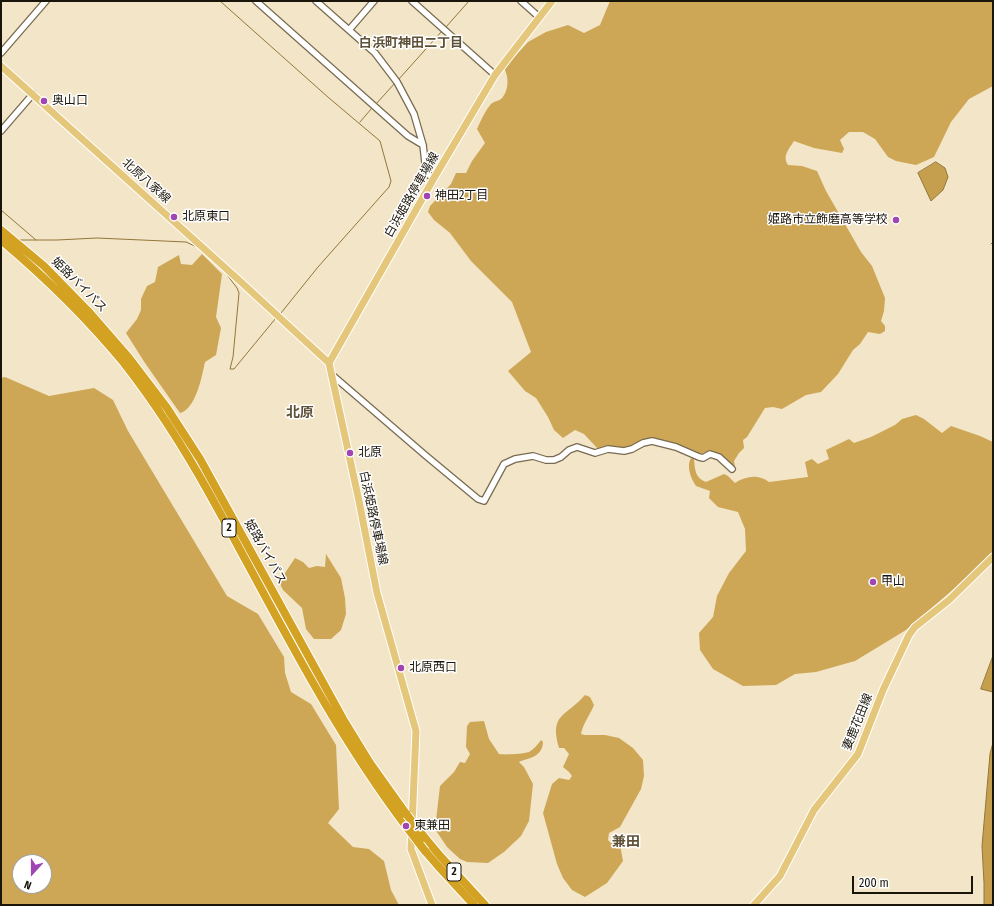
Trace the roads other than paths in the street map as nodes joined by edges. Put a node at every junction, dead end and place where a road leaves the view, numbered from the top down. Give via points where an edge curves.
1 (46, 1) edge
2 (256, 1) edge
3 (316, 1) edge
4 (374, 1) edge
5 (412, 1) edge
6 (520, 1) edge
7 (552, 1) edge
8 (539, 17) junction
9 (349, 30) junction
10 (1, 53) edge
11 (1, 66) edge
12 (495, 75) junction
13 (33, 94) junction
14 (1, 131) edge
15 (423, 145) junction
16 (434, 178) junction
17 (1, 230) edge
18 (1, 240) edge
19 (22, 252) junction
20 (329, 363) junction
21 (331, 374) junction
22 (732, 469) dead end
23 (993, 557) edge
24 (432, 905) edge
25 (474, 905) edge
26 (485, 905) edge
27 (754, 905) edge

1 - 10 street
2 - 15 street via 408,136
3 - 9 street
4 - 9 street
5 - 12 street
6 - 8 street
7 - 8 main road, 白浜姫路停車場線
8 - 12 main road, 白浜姫路停車場線
9 - 15 street via 375,53 397,82 414,114
11 - 13 main road, 北原八家線
12 - 16 main road, 白浜姫路停車場線
13 - 14 street
13 - 20 main road, 北原八家線
15 - 16 street via 426,171
16 - 20 main road, 白浜姫路停車場線
17 - 19 highway, 姫路バイパス / 2
18 - 19 highway, 姫路バイパス / 2
19 - 25 highway, 姫路バイパス / 2, bridge via 123,362 160,412 206,487 322,698 378,790 425,851
19 - 26 highway, 姫路バイパス / 2, bridge via 65,287 106,330 167,408 210,477 343,719 370,763 425,838
20 - 21 main road, 白浜姫路停車場線
21 - 22 street via 424,455 478,499 484,501 504,464 533,456 554,460 577,447 595,453 608,449 632,449 652,441 703,458 710,454 719,457
21 - 24 main road, 白浜姫路停車場線 via 377,593 416,731 411,849
23 - 27 main road, 妻鹿花田線 via 909,635 883,690 858,754 814,810 780,876

